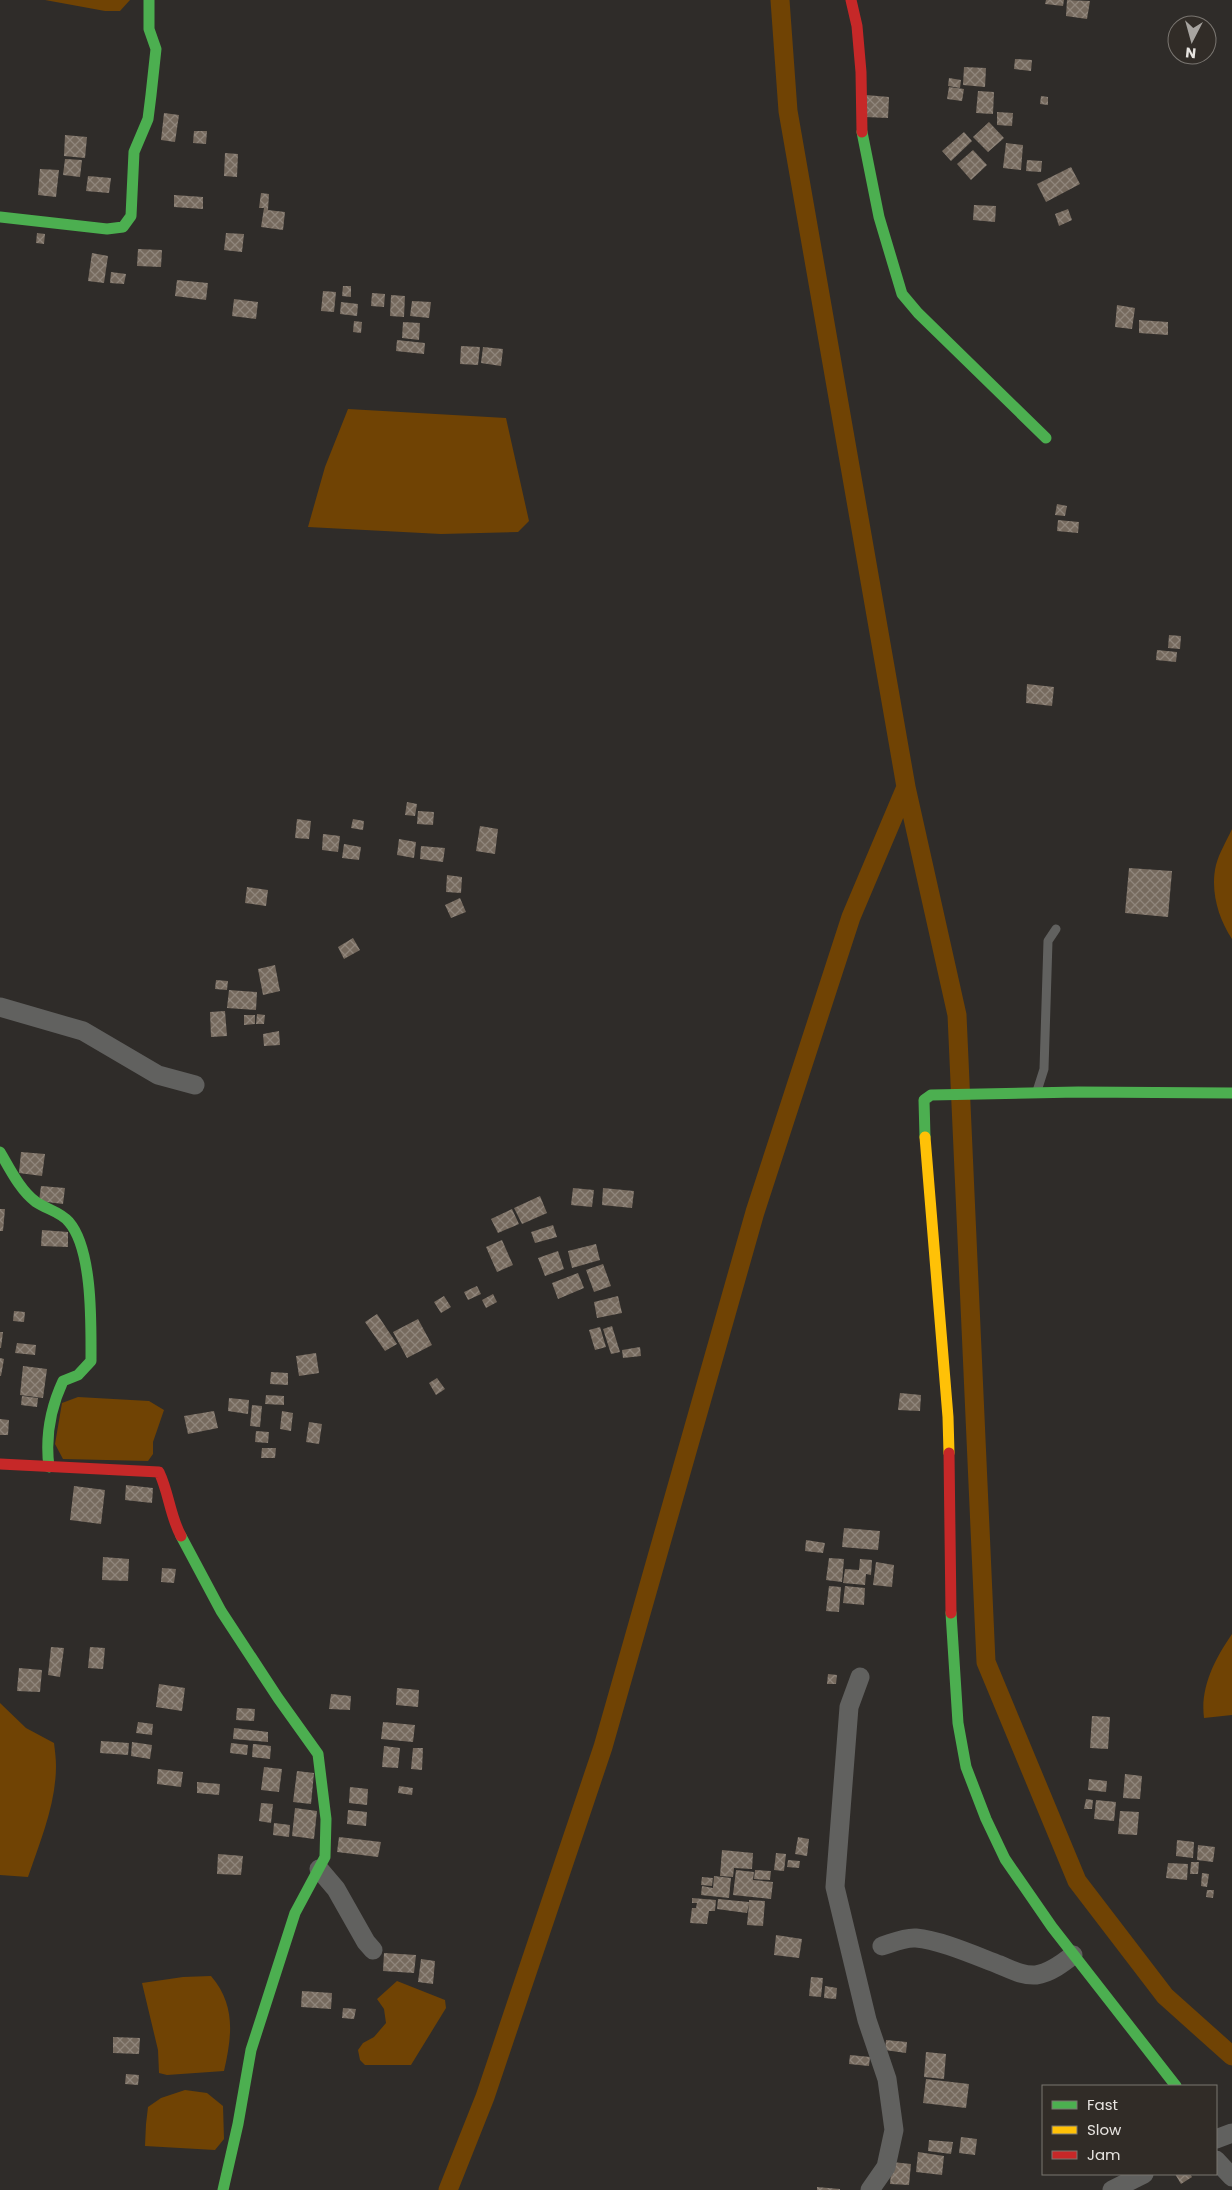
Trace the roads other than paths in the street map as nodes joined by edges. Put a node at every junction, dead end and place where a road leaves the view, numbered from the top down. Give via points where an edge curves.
1 (149, 0) edge
2 (851, 0) edge
3 (0, 217) edge
4 (1046, 438) dead end
5 (1056, 930) dead end
6 (0, 1007) edge
7 (195, 1085) dead end
8 (1036, 1093) junction
9 (1232, 1093) edge
10 (0, 1152) edge
11 (0, 1464) edge
12 (49, 1467) junction
13 (860, 1677) dead end
14 (319, 1869) junction
15 (882, 1946) dead end
16 (373, 1950) dead end
17 (1073, 1955) junction
18 (1175, 2085) edge
19 (1232, 2133) edge
20 (1217, 2139) edge
21 (1217, 2161) edge
22 (1142, 2175) edge
23 (1232, 2177) edge
24 (222, 2190) edge
25 (870, 2190) edge
26 (1112, 2190) edge

1 - 3 street via 149,29 156,49 148,119 134,152 131,216 123,227 107,229
2 - 4 street via 861,72 861,130 880,217 902,294
5 - 8 lane via 1048,941 1044,1070
6 - 7 street via 83,1031 158,1075
8 - 9 street
8 - 17 street via 931,1095 924,1100 924,1109 948,1417 951,1606 958,1723 966,1767 1005,1859
10 - 12 street via 33,1199 69,1222 82,1252 91,1313 91,1361 78,1375 63,1381 53,1399 46,1448
11 - 12 street
12 - 14 street via 158,1472 165,1484 174,1524 221,1611 318,1754 326,1819 325,1857
13 - 25 street via 848,1707 834,1887 867,2020 887,2079 894,2130 886,2167
14 - 16 street via 336,1889
14 - 24 street via 295,1913 251,2050
15 - 17 street via 915,1938 973,1955 1016,1973 1038,1975
17 - 18 street
19 - 20 street
21 - 23 street
22 - 26 street

